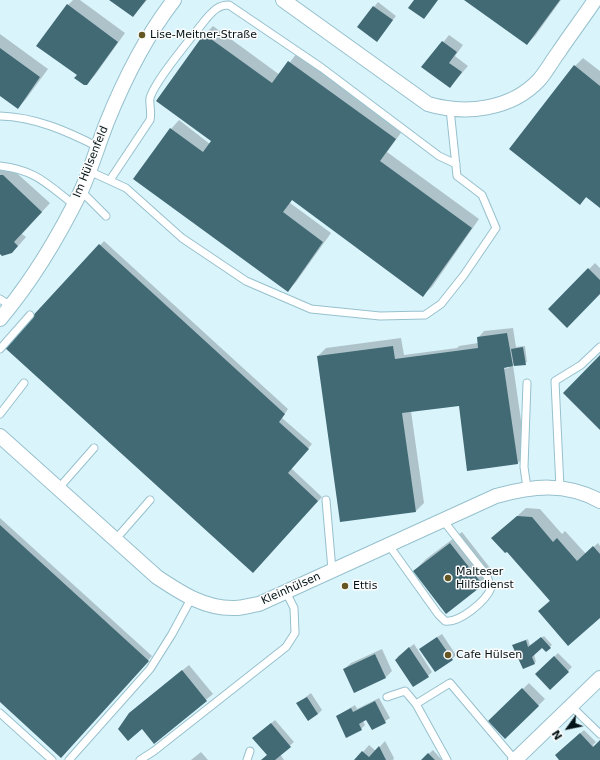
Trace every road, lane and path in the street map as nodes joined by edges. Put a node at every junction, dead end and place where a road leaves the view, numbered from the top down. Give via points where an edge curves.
1 (174, 0) edge
2 (283, 0) edge
3 (595, 0) edge
4 (450, 109) junction
5 (0, 116) edge
6 (98, 147) junction
7 (456, 164) junction
8 (0, 166) edge
9 (89, 171) junction
10 (110, 180) junction
11 (81, 191) junction
12 (73, 204) junction
13 (106, 216) dead end
14 (6, 302) edge
15 (30, 315) dead end
16 (0, 319) edge
17 (600, 347) edge
18 (0, 349) edge
19 (24, 383) dead end
20 (526, 383) dead end
21 (0, 414) edge
22 (0, 436) edge
23 (94, 448) dead end
24 (58, 488) junction
25 (527, 488) junction
26 (560, 488) junction
27 (150, 500) dead end
28 (326, 500) dead end
29 (600, 501) edge
30 (442, 519) junction
31 (115, 540) junction
32 (388, 544) junction
33 (332, 570) junction
34 (286, 592) junction
35 (192, 597) junction
36 (600, 678) edge
37 (387, 697) dead end
38 (416, 704) junction
39 (571, 706) junction
40 (0, 713) edge
41 (600, 734) edge
42 (250, 751) dead end
43 (52, 760) edge
44 (69, 760) edge
45 (140, 760) edge
46 (247, 760) edge
47 (447, 760) edge
48 (515, 760) edge

1 - 6 street, Im Hülsenfeld via 134,63
2 - 4 street via 428,104
3 - 4 street via 538,81 516,98 489,108
4 - 7 lane
5 - 6 lane via 17,117 65,130
6 - 9 street, Im Hülsenfeld
7 - 10 lane via 439,156 322,68 229,5 224,5 214,9 159,83 150,99 150,120
7 - 10 lane via 457,176 482,194 496,228 441,304 425,316 380,316 311,309 246,281 182,238 126,188
8 - 12 lane via 36,174
9 - 10 lane
9 - 11 street, Im Hülsenfeld
11 - 12 street, Im Hülsenfeld
11 - 13 lane
12 - 14 street, Im Hülsenfeld via 38,269
14 - 16 street, Im Hülsenfeld
15 - 18 lane
17 - 26 lane via 581,365 555,381
19 - 21 lane
20 - 25 lane via 524,467
22 - 24 street, Kleinhülsen
23 - 24 lane
24 - 31 street, Kleinhülsen
25 - 26 street, Kleinhülsen
25 - 30 street, Kleinhülsen via 496,496
26 - 29 street, Kleinhülsen
27 - 31 lane
28 - 33 lane
30 - 32 street, Kleinhülsen
30 - 32 lane via 487,576 492,588 480,603 457,620 445,621 438,614
31 - 35 street, Kleinhülsen via 157,578
32 - 33 street, Kleinhülsen
33 - 34 street, Kleinhülsen
34 - 35 street, Kleinhülsen via 259,604 235,608 208,605
34 - 45 lane via 294,608 295,633 286,647
35 - 44 lane via 150,669
36 - 39 street
37 - 38 lane via 405,691
38 - 47 lane
38 - 48 lane via 450,683
39 - 41 lane
39 - 48 street
40 - 43 lane
42 - 46 lane

